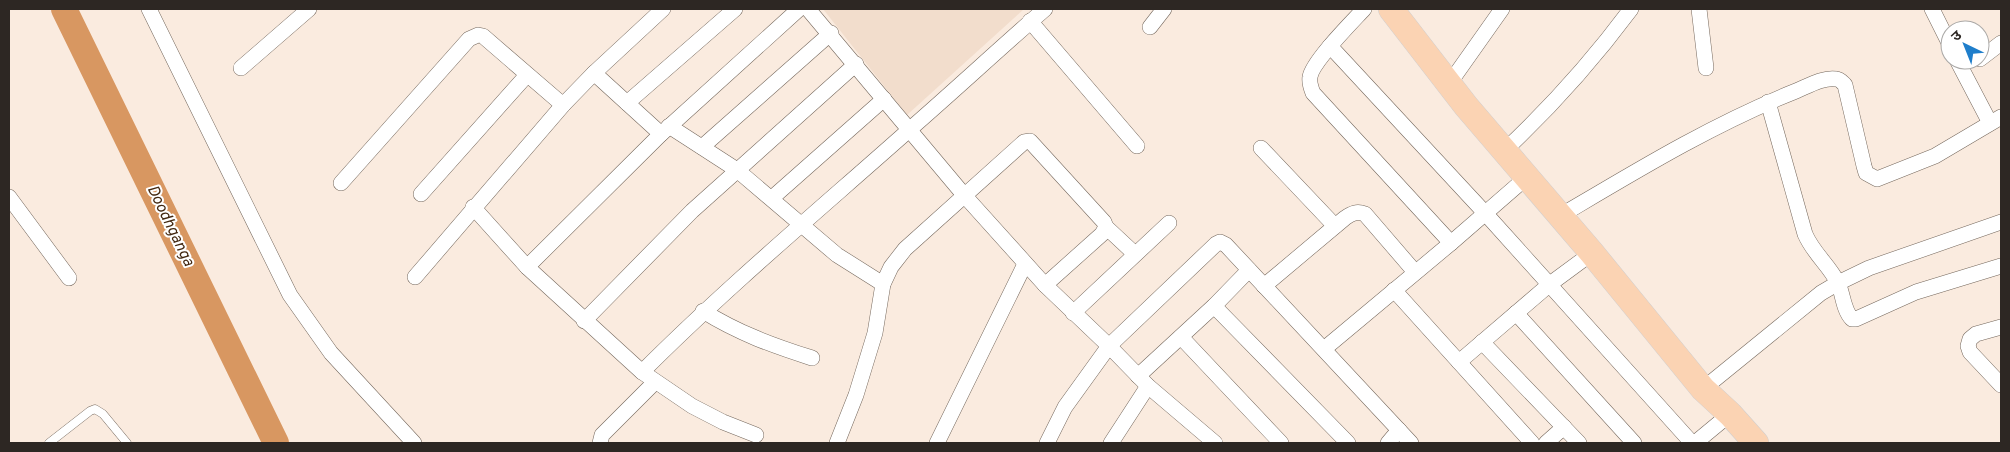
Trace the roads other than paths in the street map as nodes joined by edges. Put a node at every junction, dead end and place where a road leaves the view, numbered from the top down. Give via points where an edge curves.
1 (149, 9) edge
2 (309, 9) edge
3 (663, 9) edge
4 (735, 9) edge
5 (799, 9) edge
6 (808, 9) edge
7 (1045, 9) edge
8 (1164, 9) edge
9 (1364, 9) edge
10 (1391, 9) edge
11 (1502, 9) edge
12 (1632, 9) edge
13 (1698, 9) edge
14 (1932, 9) edge
15 (1030, 22) junction
16 (1940, 25) edge
17 (1150, 27) dead end
18 (831, 33) junction
19 (2001, 43) edge
20 (1330, 46) junction
21 (1990, 52) edge
22 (856, 64) junction
23 (241, 68) dead end
24 (1706, 68) dead end
25 (1963, 70) edge
26 (594, 72) junction
27 (527, 75) junction
28 (1449, 84) junction
29 (884, 99) junction
30 (1768, 102) junction
31 (627, 103) junction
32 (563, 105) junction
33 (1995, 120) edge
34 (665, 130) junction
35 (910, 130) junction
36 (1137, 146) dead end
37 (702, 147) junction
38 (1261, 148) dead end
39 (1504, 151) junction
40 (737, 170) junction
41 (1527, 177) junction
42 (341, 183) dead end
43 (421, 194) dead end
44 (964, 195) junction
45 (9, 197) edge
46 (772, 198) junction
47 (473, 208) junction
48 (1485, 213) junction
49 (1560, 216) junction
50 (2001, 222) edge
51 (1169, 223) dead end
52 (800, 225) junction
53 (1335, 226) junction
54 (1106, 227) junction
55 (1451, 244) junction
56 (1592, 253) junction
57 (1135, 254) junction
58 (1025, 264) junction
59 (2001, 266) edge
60 (527, 267) junction
61 (1249, 270) junction
62 (1415, 272) junction
63 (415, 276) dead end
64 (69, 278) dead end
65 (1838, 282) junction
66 (884, 284) junction
67 (1550, 284) junction
68 (1045, 285) junction
69 (1264, 286) junction
70 (1394, 290) junction
71 (1214, 306) junction
72 (704, 311) junction
73 (1073, 313) junction
74 (1516, 313) junction
75 (584, 321) junction
76 (2001, 327) edge
77 (1181, 337) junction
78 (1482, 342) junction
79 (1109, 346) junction
80 (1324, 349) junction
81 (812, 358) dead end
82 (1459, 362) junction
83 (642, 372) junction
84 (1143, 381) junction
85 (655, 382) junction
86 (2001, 385) edge
87 (1703, 389) junction
88 (1730, 414) junction
89 (1564, 427) junction
90 (1399, 430) junction
91 (756, 435) dead end
92 (49, 443) edge
93 (127, 443) edge
94 (414, 443) edge
95 (600, 443) edge
96 (837, 443) edge
97 (937, 443) edge
98 (1047, 443) edge
99 (1111, 443) edge
100 (1215, 443) edge
101 (1281, 443) edge
102 (1348, 443) edge
103 (1388, 443) edge
104 (1411, 443) edge
105 (1532, 443) edge
106 (1546, 443) edge
107 (1579, 443) edge
108 (1634, 443) edge
109 (1693, 443) edge
110 (1756, 443) edge

1 - 94 street via 290,295 331,353
2 - 23 street
3 - 26 street
4 - 31 street
5 - 34 street
6 - 18 street
7 - 15 street
8 - 17 street
9 - 20 street
10 - 28 main road
11 - 28 street
12 - 39 street via 1560,97
13 - 24 street
14 - 16 street
15 - 35 street
15 - 36 street
18 - 22 street
18 - 37 street
19 - 21 street
20 - 48 street
20 - 55 street via 1310,77 1313,93
22 - 29 street
22 - 40 street
25 - 33 street
26 - 31 street
26 - 32 street
27 - 32 street
27 - 42 street via 483,36 469,39
27 - 43 street
28 - 39 main road
29 - 35 street
29 - 46 street
30 - 33 street via 1824,80 1841,80 1845,85 1866,172 1877,179 1935,156
30 - 49 street via 1660,157
30 - 65 street via 1805,234 1814,252
31 - 34 street
32 - 47 street
34 - 37 street
34 - 60 street
35 - 44 street
35 - 52 street
37 - 40 street
38 - 53 street
39 - 41 main road
40 - 46 street
40 - 75 street
41 - 48 street
41 - 49 main road
44 - 54 street via 1024,142 1030,141
44 - 58 street
44 - 66 street via 904,249
45 - 64 street
46 - 52 street
47 - 60 street
47 - 63 street
48 - 55 street
48 - 67 street
49 - 56 main road
50 - 65 street
51 - 57 street
52 - 66 street via 837,255
52 - 72 street
53 - 62 street via 1352,214 1365,214
53 - 69 street
54 - 57 street
54 - 68 street
55 - 62 street
56 - 67 street
56 - 87 main road
57 - 73 street
58 - 68 street
58 - 97 street
59 - 65 street via 1916,292 1856,319 1850,317
60 - 75 street
61 - 69 street
61 - 71 street
61 - 79 street via 1226,245 1216,244
62 - 70 street
65 - 87 street
66 - 96 street via 875,333
67 - 74 street
67 - 109 street
68 - 73 street
69 - 80 street
70 - 80 street
70 - 82 street
71 - 77 street
71 - 102 street
72 - 81 street via 734,330
72 - 83 street
73 - 79 street
74 - 78 street
74 - 108 street
75 - 83 street
76 - 86 street via 1976,334 1968,346
77 - 84 street
77 - 101 street
78 - 82 street
78 - 89 street
79 - 84 street
79 - 98 street via 1065,407
80 - 90 street
82 - 105 street
83 - 85 street
84 - 99 street
84 - 100 street
85 - 91 street via 692,406
85 - 95 street via 602,435
87 - 88 main road
88 - 109 street
88 - 110 main road
89 - 106 street
89 - 107 street
90 - 103 street
90 - 104 street
92 - 93 lane via 95,409

